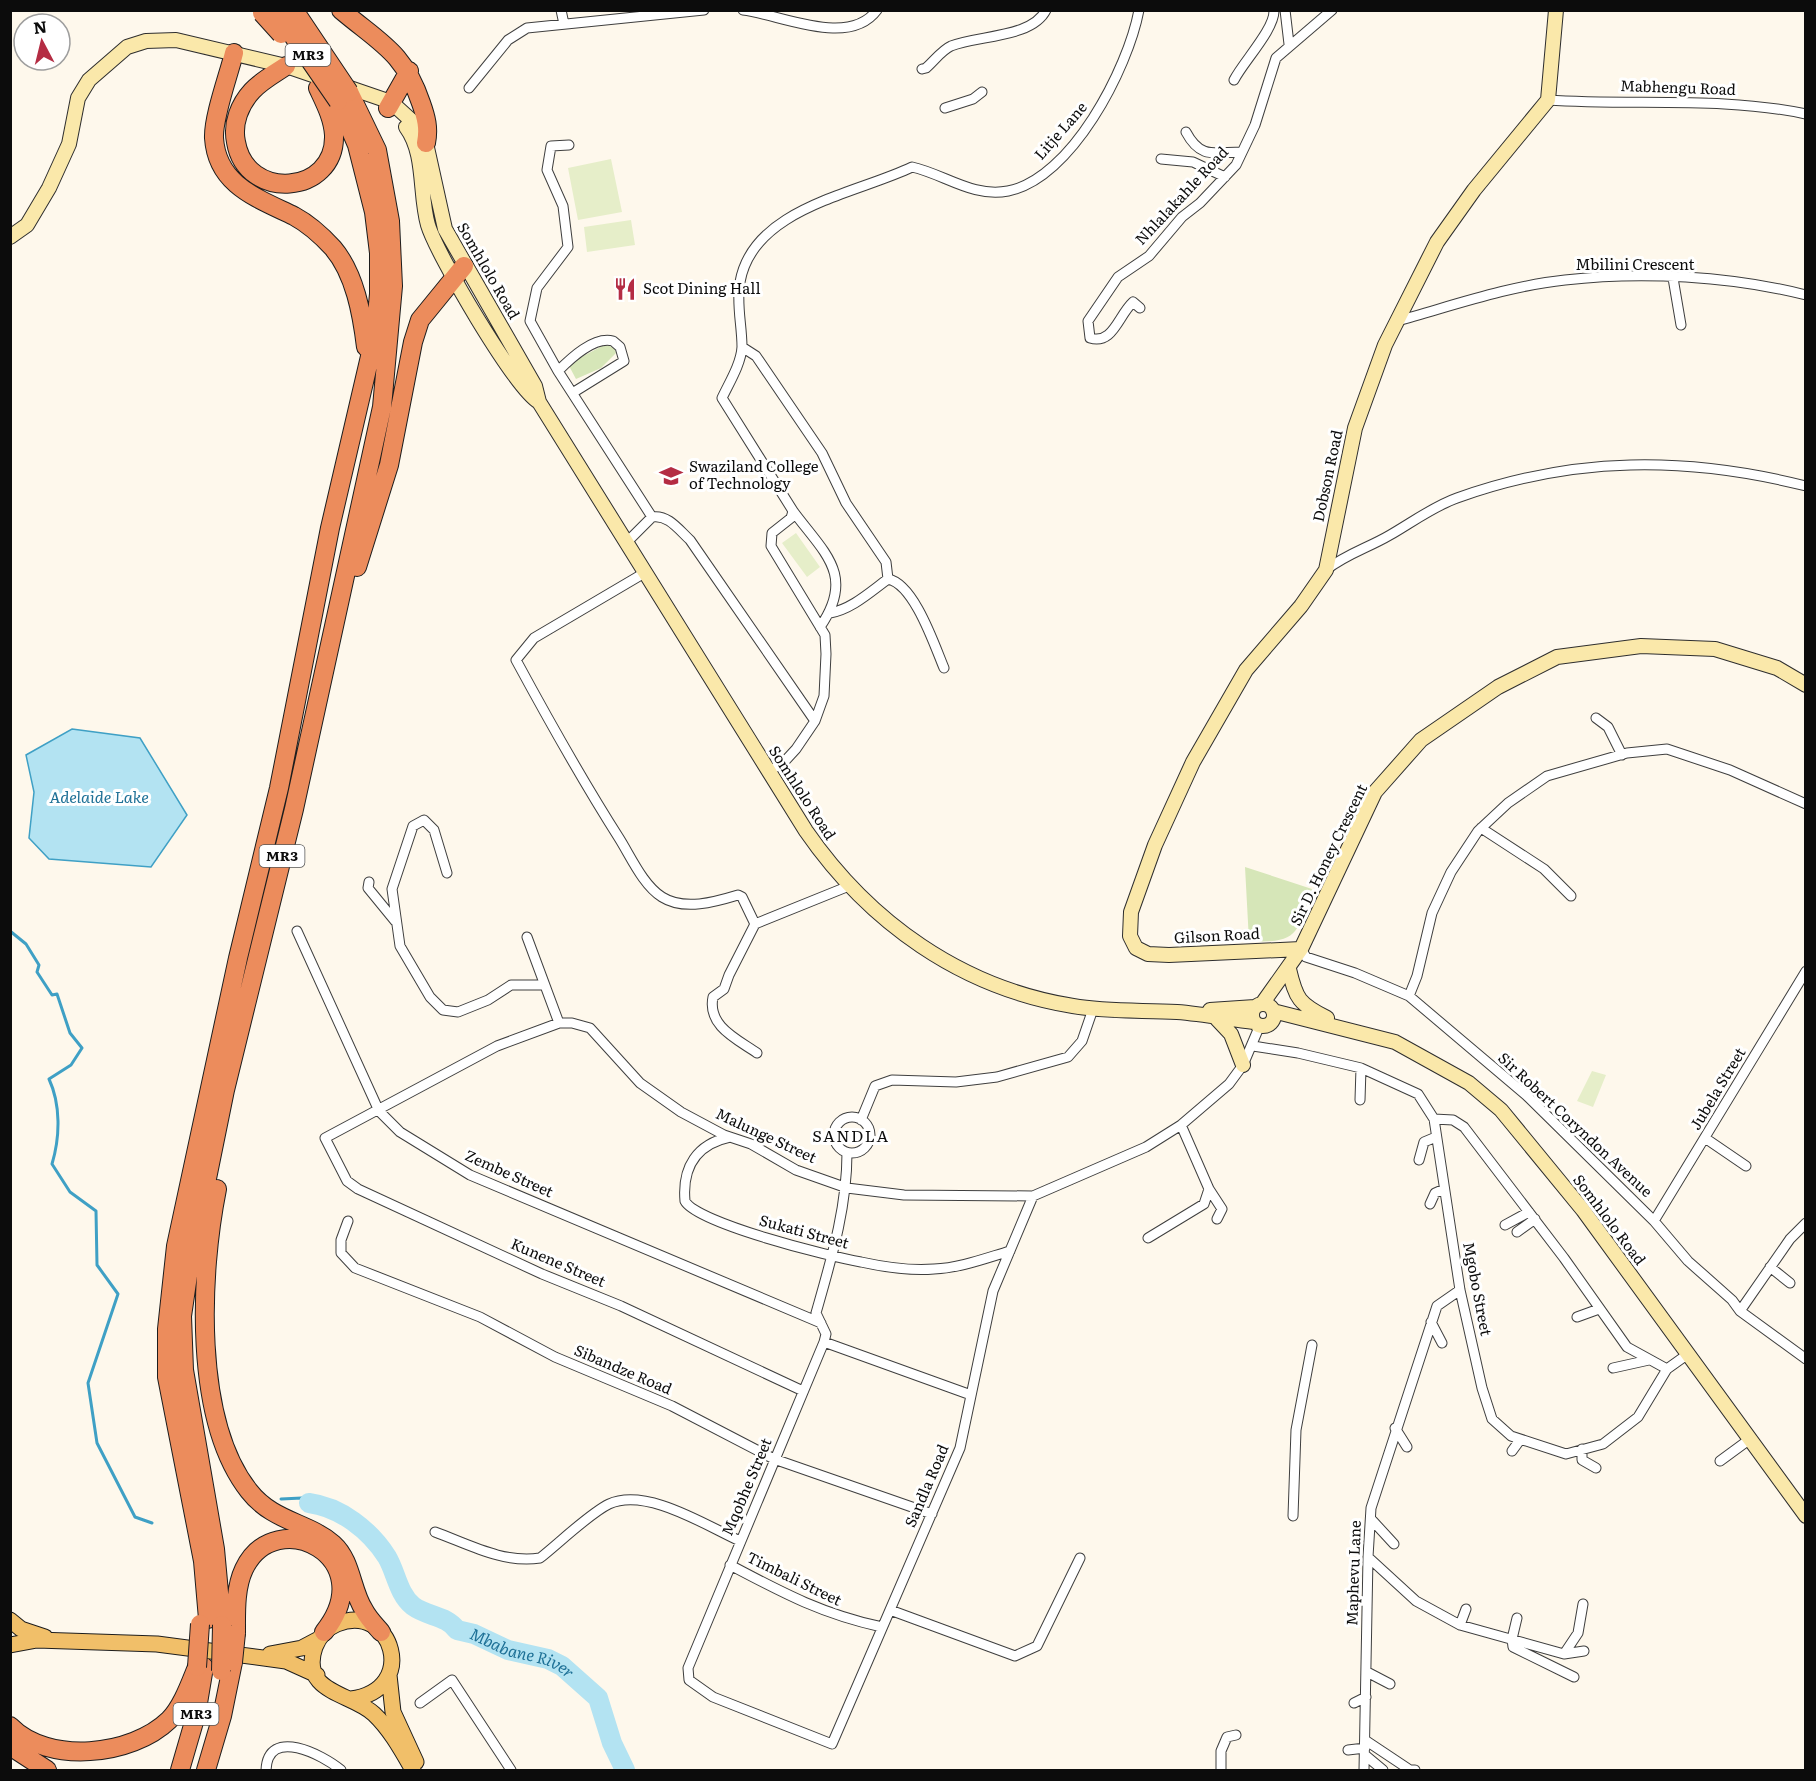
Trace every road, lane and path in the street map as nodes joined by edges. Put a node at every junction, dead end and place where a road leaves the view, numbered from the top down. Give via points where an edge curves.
1 (294, 10) edge
2 (341, 10) edge
3 (561, 10) edge
4 (705, 10) edge
5 (743, 10) edge
6 (877, 10) edge
7 (1046, 10) edge
8 (1139, 10) edge
9 (1274, 10) edge
10 (1285, 10) edge
11 (1332, 10) edge
12 (1556, 10) edge
13 (268, 11) edge
14 (690, 11) edge
15 (603, 16) edge
16 (564, 24) junction
17 (1289, 44) junction
18 (234, 53) junction
19 (286, 66) junction
20 (922, 69) dead end
21 (409, 71) junction
22 (1234, 80) dead end
23 (469, 88) dead end
24 (982, 92) dead end
25 (344, 96) junction
26 (1548, 100) junction
27 (386, 103) junction
28 (945, 108) dead end
29 (1806, 114) edge
30 (1186, 132) dead end
31 (426, 143) junction
32 (569, 145) dead end
33 (1242, 152) junction
34 (1161, 159) dead end
35 (1225, 177) junction
36 (10, 237) edge
37 (459, 273) junction
38 (1673, 278) junction
39 (1806, 295) edge
40 (1140, 308) dead end
41 (1397, 321) junction
42 (1681, 325) dead end
43 (742, 347) junction
44 (368, 360) junction
45 (558, 371) junction
46 (574, 392) junction
47 (1806, 486) edge
48 (793, 511) junction
49 (652, 517) junction
50 (627, 542) junction
51 (1326, 570) junction
52 (646, 572) junction
53 (888, 579) junction
54 (830, 613) junction
55 (820, 627) junction
56 (944, 668) dead end
57 (1806, 685) edge
58 (320, 688) junction
59 (1596, 718) dead end
60 (815, 721) junction
61 (1622, 755) junction
62 (768, 772) junction
63 (1806, 804) edge
64 (1481, 828) junction
65 (447, 873) dead end
66 (369, 882) dead end
67 (849, 886) junction
68 (1571, 896) dead end
69 (397, 923) junction
70 (755, 924) junction
71 (297, 931) dead end
72 (527, 937) dead end
73 (1136, 948) joint
74 (1301, 949) junction
75 (1806, 972) edge
76 (1286, 973) junction
77 (543, 985) junction
78 (1409, 996) junction
79 (1093, 1009) junction
80 (1181, 1012) junction
81 (1264, 1014) junction
82 (1215, 1017) junction
83 (559, 1023) junction
84 (1330, 1024) junction
85 (1252, 1046) junction
86 (757, 1053) dead end
87 (1243, 1065) junction
88 (1361, 1068) junction
89 (225, 1090) junction
90 (1360, 1100) dead end
91 (379, 1111) junction
92 (1434, 1119) junction
93 (861, 1120) junction
94 (1181, 1125) junction
95 (730, 1137) junction
96 (1436, 1137) junction
97 (325, 1138) joint
98 (1705, 1138) junction
99 (847, 1153) junction
100 (1419, 1160) dead end
101 (1746, 1166) dead end
102 (847, 1188) junction
103 (1209, 1189) junction
104 (1444, 1189) junction
105 (1034, 1197) junction
106 (1430, 1204) dead end
107 (1532, 1216) junction
108 (1217, 1219) dead end
109 (348, 1221) dead end
110 (1654, 1221) junction
111 (1806, 1223) edge
112 (1505, 1225) dead end
113 (1517, 1232) dead end
114 (1148, 1238) dead end
115 (1010, 1251) junction
116 (832, 1256) junction
117 (1770, 1267) junction
118 (1790, 1283) dead end
119 (1460, 1290) junction
120 (1599, 1308) junction
121 (1740, 1311) junction
122 (1577, 1317) dead end
123 (1431, 1322) junction
124 (821, 1323) junction
125 (824, 1342) junction
126 (1442, 1343) dead end
127 (1312, 1345) dead end
128 (1688, 1354) junction
129 (1806, 1359) edge
130 (1649, 1360) junction
131 (1613, 1368) dead end
132 (1667, 1369) junction
133 (803, 1391) junction
134 (971, 1395) junction
135 (1395, 1428) junction
136 (1750, 1439) junction
137 (1520, 1440) junction
138 (1407, 1448) dead end
139 (1582, 1449) junction
140 (1512, 1451) dead end
141 (774, 1459) junction
142 (1720, 1461) dead end
143 (1596, 1468) dead end
144 (932, 1514) junction
145 (1293, 1516) dead end
146 (1806, 1516) edge
147 (1371, 1519) junction
148 (435, 1532) dead end
149 (740, 1541) junction
150 (1394, 1544) dead end
151 (1368, 1557) junction
152 (1080, 1558) dead end
153 (730, 1564) junction
154 (1583, 1604) dead end
155 (1466, 1609) dead end
156 (890, 1610) junction
157 (1517, 1618) dead end
158 (10, 1620) edge
159 (216, 1625) junction
160 (1460, 1625) junction
161 (882, 1627) junction
162 (381, 1632) junction
163 (321, 1636) junction
164 (1512, 1639) junction
165 (62, 1640) junction
166 (10, 1646) edge
167 (1584, 1651) dead end
168 (1564, 1654) junction
169 (255, 1656) junction
170 (202, 1662) junction
171 (227, 1667) junction
172 (1367, 1672) junction
173 (316, 1675) junction
174 (389, 1675) junction
175 (1574, 1677) dead end
176 (1390, 1684) dead end
177 (1366, 1697) junction
178 (351, 1699) junction
179 (420, 1703) dead end
180 (1354, 1703) dead end
181 (10, 1726) edge
182 (1236, 1736) dead end
183 (832, 1744) joint
184 (10, 1746) edge
185 (1365, 1748) junction
186 (1348, 1750) dead end
187 (47, 1770) edge
188 (180, 1770) edge
189 (198, 1770) edge
190 (206, 1770) edge
191 (266, 1770) edge
192 (341, 1770) edge
193 (413, 1770) edge
194 (419, 1770) edge
195 (511, 1770) edge
196 (1221, 1770) edge
197 (1364, 1770) edge
198 (1383, 1770) edge
199 (1415, 1770) edge

1 - 25 highway, MR3, bridge
2 - 21 highway via 378,39
3 - 16 street
4 - 14 street
5 - 6 street via 839,30 864,24
7 - 20 street via 1042,19 1022,29 949,47
8 - 43 street, Litje Lane via 1121,66 1100,110 1065,154 1037,179 1007,191 976,191 912,167 803,209 780,223 759,243 740,282
9 - 22 street
10 - 17 street
11 - 17 street, Nhlalakahle Road
12 - 26 main road
13 - 19 highway, bridge via 318,88 332,120 334,137 330,154 316,173 299,182 277,184 249,169 238,155 234,129 250,93
13 - 25 highway, MR3, bridge
14 - 15 street
15 - 16 street
16 - 23 street via 527,28 508,40
17 - 33 street, Nhlalakahle Road via 1276,58 1255,125
18 - 19 main road, Somhlolo Road
18 - 36 main road, Somhlolo Road via 176,40 146,41 127,47 103,66 78,98 69,144 49,188 27,225
18 - 44 highway via 214,136 218,157 225,173 240,189 296,217 334,249 356,295
19 - 27 main road, Somhlolo Road
21 - 27 highway
21 - 31 highway via 428,123
24 - 28 street
25 - 44 highway, MR3 via 368,183 379,253 375,335
25 - 58 highway, MR3 via 377,150 393,249 393,286 382,407
26 - 29 street, Mabhengu Road via 1703,103
26 - 41 main road, Dobson Road via 1437,242
27 - 31 main road, Somhlolo Road via 412,122
27 - 37 main road, Somhlolo Road via 413,138 429,228
30 - 33 street via 1200,151
31 - 37 main road, Somhlolo Road via 441,219
32 - 45 street via 551,146 547,170 563,206 568,247 537,288 530,321
33 - 35 street, Nhlalakahle Road
34 - 35 street via 1193,162
35 - 40 street, Nhlalakahle Road via 1182,217 1149,256 1118,277 1088,321 1090,338 1108,338 1128,306 1133,302
37 - 50 main road, Somhlolo Road via 530,377 540,402
37 - 58 highway via 420,320 389,465
38 - 39 street, Mbilini Crescent via 1763,284
38 - 41 street, Mbilini Crescent via 1563,280
38 - 42 street
41 - 51 main road, Dobson Road via 1355,428
43 - 48 street via 722,398
43 - 53 street via 756,356 822,453 846,503 886,562
44 - 159 highway, MR3 via 330,528 279,788 176,1246 167,1329 167,1377
45 - 46 street
45 - 46 street via 601,340 613,340 620,347 624,361
46 - 49 street
47 - 51 street via 1756,473 1678,465 1594,465 1526,478 1455,498 1372,545 1344,556
48 - 54 street via 838,580
48 - 55 street via 791,518 772,533 771,546
49 - 50 street
49 - 60 street via 664,516 690,540
50 - 52 main road, Somhlolo Road
51 - 73 main road, Dobson Road via 1246,670 1193,762 1155,845 1131,912 1130,936
52 - 62 main road, Somhlolo Road
52 - 70 street via 534,638 516,660 577,771 645,880 662,897 680,903 700,904 738,895
53 - 54 street via 842,610
53 - 56 street via 904,586
54 - 55 street
55 - 60 street via 825,635 824,696
57 - 74 main road, Sir D. Honey Crescent via 1777,668 1715,649 1641,646 1557,657 1498,687 1421,740 1375,792
58 - 89 highway, MR3
59 - 61 street via 1608,728
60 - 62 street via 796,749
61 - 63 street via 1667,749 1730,770
61 - 64 street via 1547,776
62 - 67 main road, Somhlolo Road via 826,860
64 - 68 street via 1544,869
64 - 78 street via 1451,872 1432,913
65 - 69 street via 434,830 424,820 419,821 413,826 392,889
66 - 69 street via 368,888
67 - 70 street
67 - 79 main road, Somhlolo Road via 890,924 957,968 1031,997
69 - 77 street via 400,946 430,997 443,1010 458,1012 511,985
70 - 86 street via 724,989 713,998 711,1007 716,1022 724,1030
71 - 91 street, Zembe Street
72 - 77 street
73 - 74 main road, Gilson Road via 1148,954 1168,955
74 - 76 main road, Sir D. Honey Crescent
74 - 78 street, Sir Robert Coryndon Avenue via 1306,957
75 - 98 street, Jubela Street
76 - 81 main road, Sir D. Honey Crescent
76 - 84 main road via 1305,1007
77 - 83 street
78 - 110 street, Sir Robert Coryndon Avenue via 1526,1095
79 - 80 main road, Somhlolo Road
79 - 93 street via 1082,1041 1068,1057 997,1077 956,1082 892,1080 875,1086
80 - 81 main road, Somhlolo Road
80 - 82 main road, Somhlolo Road
81 - 82 main road, Somhlolo Road
81 - 84 main road, Somhlolo Road
81 - 85 street, Malunge Street
82 - 87 main road via 1231,1034
83 - 91 street, Malunge Street via 496,1046
83 - 95 street, Malunge Street via 590,1028 640,1083 681,1112
84 - 128 main road, Somhlolo Road via 1395,1042 1424,1056 1469,1083 1501,1110 1583,1210
85 - 87 street, Malunge Street
85 - 88 street, Mgobo Street
87 - 94 street, Malunge Street via 1229,1084
88 - 90 street
88 - 92 street, Mgobo Street via 1418,1094
89 - 159 highway, MR3 via 182,1316 184,1370 215,1549
89 - 162 highway via 227,1135 213,1210 205,1303 209,1377 220,1430 234,1468 250,1493 280,1518 334,1545 345,1561 363,1610
91 - 97 street, Malunge Street
91 - 124 street, Zembe Street via 400,1132 470,1175
92 - 96 street, Mgobo Street
92 - 107 street via 1453,1120 1464,1127
93 - 99 street via 869,1130 869,1143 859,1152
93 - 99 street via 841,1120 834,1131 836,1145
94 - 103 street
94 - 105 street, Malunge Street via 1146,1147
95 - 102 street, Malunge Street via 751,1144 796,1170
95 - 116 street, Sukati Street via 704,1146 695,1156 686,1177 687,1206 758,1235
96 - 100 street via 1424,1142
96 - 104 street, Mgobo Street
97 - 133 street, Kunene Street via 347,1181 358,1189 621,1305
98 - 101 street
98 - 110 street, Jubela Street
99 - 102 street
102 - 105 street, Malunge Street via 904,1195
102 - 116 street
103 - 108 street via 1222,1209
103 - 114 street via 1204,1204
104 - 106 street via 1435,1193
104 - 119 street, Mgobo Street
105 - 115 street, Sandla Road
107 - 112 street
107 - 113 street
107 - 120 street
109 - 141 street, Sibandze Road via 341,1253 355,1268 480,1317 555,1357 672,1406
110 - 121 street, Sir Robert Coryndon Avenue via 1688,1261
111 - 117 street
115 - 116 street, Sukati Street via 935,1269
115 - 134 street, Sandla Road via 990,1299
116 - 124 street via 816,1313
117 - 118 street
117 - 121 street
119 - 123 street, Maphevu Lane via 1437,1306
119 - 137 street, Mgobo Street via 1492,1419
120 - 122 street
120 - 130 street via 1627,1347
121 - 129 street, Sir Robert Coryndon Avenue
123 - 126 street
123 - 135 street, Maphevu Lane
124 - 125 street via 826,1334
125 - 133 street, Mqobhe Street
125 - 134 street
127 - 145 street via 1296,1430
128 - 132 street, Mgobo Street
128 - 136 main road, Somhlolo Road
130 - 131 street
130 - 132 street
132 - 139 street, Mgobo Street via 1638,1417 1603,1444
133 - 141 street, Mqobhe Street
134 - 144 street, Sandla Road via 960,1448
135 - 138 street
135 - 147 street, Maphevu Lane
136 - 142 street
136 - 146 main road, Somhlolo Road
137 - 139 street, Mgobo Street via 1566,1454
137 - 140 street
139 - 143 street via 1582,1460
141 - 144 street, Sibandze Road
141 - 149 street, Mqobhe Street
144 - 156 street, Sandla Road
147 - 150 street
147 - 151 street, Maphevu Lane
148 - 149 street via 525,1561 540,1558 607,1504 648,1500
149 - 153 street, Mqobhe Street
151 - 160 street via 1416,1601
151 - 172 street, Maphevu Lane via 1363,1582
152 - 156 street via 1037,1646 1015,1656
153 - 161 street, Timbali Street via 794,1599 841,1618
153 - 183 street, Mqobhe Street via 690,1658 689,1680 713,1697
154 - 168 street via 1578,1633
155 - 160 street
156 - 161 street, Sandla Road
157 - 164 street
158 - 165 main road via 38,1636
159 - 163 highway via 251,1557 262,1547 290,1538 317,1546 335,1564 340,1577 339,1610
159 - 170 highway, bridge
159 - 171 highway, MR3, bridge
160 - 164 street
161 - 183 street, Sandla Road
162 - 163 main road via 373,1625 352,1620 332,1626
162 - 174 main road via 393,1657
163 - 169 main road via 283,1653
163 - 173 main road via 313,1657
164 - 168 street
164 - 175 street via 1513,1647
165 - 166 main road
165 - 169 main road via 157,1644
167 - 168 street
169 - 173 main road via 286,1661
170 - 181 highway via 170,1719 137,1741 117,1748 58,1749 33,1741
170 - 188 highway, MR3 via 196,1715
171 - 189 highway, MR3
171 - 190 highway via 222,1716
172 - 176 street
172 - 177 street, Maphevu Lane
173 - 178 main road via 331,1692
174 - 178 main road via 374,1693
174 - 194 main road via 393,1712
177 - 180 street
177 - 185 street, Maphevu Lane
178 - 193 main road via 375,1715
179 - 195 street via 452,1680
182 - 196 street via 1227,1737 1221,1751
184 - 187 highway
185 - 186 street
185 - 197 street, Maphevu Lane
185 - 198 street
185 - 199 street
191 - 192 street via 271,1755 280,1748 291,1747 313,1751

